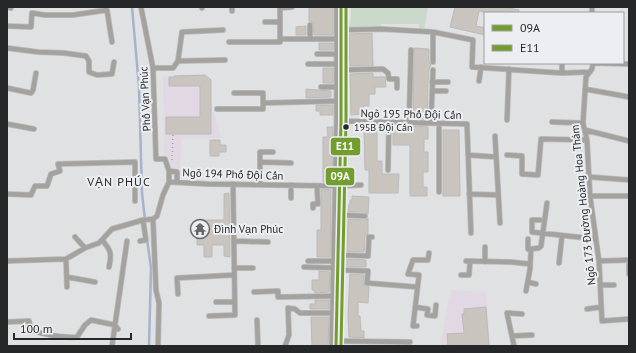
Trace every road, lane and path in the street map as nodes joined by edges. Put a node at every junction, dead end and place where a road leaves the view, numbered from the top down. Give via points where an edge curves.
1 (11, 7) edge
2 (141, 7) edge
3 (292, 7) edge
4 (341, 7) edge
5 (7, 8) edge
6 (265, 22) dead end
7 (280, 22) junction
8 (310, 25) dead end
9 (7, 26) edge
10 (223, 30) dead end
11 (433, 32) junction
12 (341, 34) junction
13 (310, 39) junction
14 (280, 40) junction
15 (112, 42) dead end
16 (229, 42) dead end
17 (7, 48) edge
18 (411, 50) dead end
19 (317, 54) dead end
20 (225, 60) dead end
21 (178, 61) junction
22 (114, 62) dead end
23 (341, 62) junction
24 (433, 62) dead end
25 (308, 64) dead end
26 (562, 64) edge
27 (592, 64) edge
28 (153, 68) junction
29 (480, 68) junction
30 (509, 69) junction
31 (433, 70) dead end
32 (562, 72) junction
33 (590, 72) junction
34 (36, 73) dead end
35 (479, 81) dead end
36 (432, 82) junction
37 (448, 82) dead end
38 (321, 87) dead end
39 (341, 87) junction
40 (7, 88) edge
41 (397, 88) dead end
42 (585, 89) junction
43 (432, 91) junction
44 (446, 91) dead end
45 (234, 93) dead end
46 (629, 97) edge
47 (341, 101) junction
48 (263, 103) junction
49 (217, 109) dead end
50 (507, 120) dead end
51 (341, 122) junction
52 (389, 122) junction
53 (552, 122) dead end
54 (409, 123) junction
55 (431, 123) junction
56 (439, 123) junction
57 (583, 123) junction
58 (7, 124) edge
59 (34, 128) dead end
60 (585, 130) junction
61 (173, 134) dead end
62 (495, 136) dead end
63 (587, 140) junction
64 (629, 141) edge
65 (273, 152) dead end
66 (468, 155) junction
67 (507, 155) dead end
68 (496, 157) junction
69 (260, 162) junction
70 (291, 163) dead end
71 (388, 170) dead end
72 (170, 171) junction
73 (590, 177) junction
74 (629, 180) edge
75 (177, 181) junction
76 (169, 182) junction
77 (233, 184) junction
78 (260, 184) junction
79 (291, 185) junction
80 (361, 185) dead end
81 (317, 186) junction
82 (338, 186) junction
83 (439, 192) dead end
84 (7, 194) edge
85 (470, 194) junction
86 (498, 195) junction
87 (590, 196) junction
88 (629, 196) edge
89 (291, 198) dead end
90 (135, 201) dead end
91 (547, 204) dead end
92 (313, 208) dead end
93 (338, 215) junction
94 (365, 216) dead end
95 (153, 219) junction
96 (143, 220) junction
97 (540, 220) dead end
98 (500, 223) dead end
99 (471, 233) dead end
100 (542, 234) junction
101 (562, 236) junction
102 (75, 237) dead end
103 (372, 237) dead end
104 (528, 239) dead end
105 (595, 239) junction
106 (102, 240) junction
107 (127, 241) dead end
108 (140, 241) dead end
109 (234, 241) junction
110 (268, 242) dead end
111 (485, 247) dead end
112 (85, 248) junction
113 (531, 249) junction
114 (429, 252) dead end
115 (66, 259) junction
116 (629, 260) edge
117 (7, 261) edge
118 (308, 261) dead end
119 (599, 261) junction
120 (485, 262) junction
121 (337, 263) junction
122 (559, 263) dead end
123 (530, 264) junction
124 (629, 264) edge
125 (110, 267) dead end
126 (304, 267) dead end
127 (234, 268) junction
128 (253, 268) dead end
129 (628, 274) edge
130 (461, 275) dead end
131 (234, 276) junction
132 (67, 277) junction
133 (95, 282) dead end
134 (528, 282) junction
135 (536, 284) dead end
136 (600, 285) junction
137 (614, 285) dead end
138 (67, 287) dead end
139 (417, 287) junction
140 (526, 291) dead end
141 (254, 292) dead end
142 (178, 294) dead end
143 (337, 296) junction
144 (216, 302) dead end
145 (235, 302) junction
146 (436, 305) dead end
147 (415, 307) junction
148 (601, 307) junction
149 (587, 309) dead end
150 (337, 313) junction
151 (522, 314) dead end
152 (209, 316) dead end
153 (629, 319) edge
154 (257, 320) dead end
155 (7, 322) edge
156 (417, 326) dead end
157 (116, 327) junction
158 (532, 335) dead end
159 (512, 336) junction
160 (410, 342) dead end
161 (336, 344) edge
162 (112, 346) edge
163 (158, 346) edge
164 (258, 346) edge
165 (285, 346) edge
166 (514, 346) edge

1 - 5 lane
2 - 28 lane, Phố Vạn Phúc
3 - 7 lane via 280,8
4 - 12 street
6 - 7 lane
7 - 14 lane
8 - 13 lane
9 - 15 lane via 31,27 32,13 73,15 107,10
10 - 21 lane via 182,32
11 - 12 lane via 381,29
11 - 24 lane
11 - 29 lane via 473,40 472,67
12 - 13 lane
12 - 23 street
13 - 14 lane
14 - 16 lane
17 - 22 lane via 86,56 89,60 88,72 96,75 112,74
18 - 54 lane
19 - 23 lane
20 - 21 lane
21 - 28 lane via 173,68
23 - 25 lane
23 - 39 street
23 - 41 lane via 383,69 388,73 389,79 397,79
26 - 32 lane
27 - 33 lane, Ngõ 173 Đường Hoàng Hoa Thám
28 - 72 lane, Phố Vạn Phúc via 156,159 165,159
29 - 30 lane
29 - 35 lane
30 - 32 lane
30 - 50 lane
31 - 36 lane
32 - 33 lane
33 - 42 lane, Ngõ 173 Đường Hoàng Hoa Thám via 586,77
34 - 40 lane via 31,93
36 - 37 lane
36 - 43 lane
38 - 39 lane
39 - 47 street
42 - 46 lane
42 - 57 lane, Ngõ 173 Đường Hoàng Hoa Thám
43 - 44 lane
43 - 55 lane
45 - 48 lane via 263,93
47 - 48 lane
47 - 51 street
48 - 49 lane via 263,109
51 - 52 lane, Ngõ 195 Phố Đội Cấn
51 - 82 street
52 - 54 lane, Ngõ 195 Phố Đội Cấn
52 - 71 lane
53 - 57 lane
54 - 55 lane, Ngõ 195 Phố Đội Cấn
55 - 56 lane, Ngõ 195 Phố Đội Cấn
56 - 66 lane, Ngõ 195 Phố Đội Cấn via 467,124
56 - 83 lane
57 - 60 lane, Ngõ 173 Đường Hoàng Hoa Thám
58 - 59 lane
60 - 63 lane, Ngõ 173 Đường Hoàng Hoa Thám
60 - 64 lane
61 - 72 path
62 - 68 lane
63 - 67 lane via 541,138 538,175 522,174 522,156
63 - 73 lane, Ngõ 173 Đường Hoàng Hoa Thám
65 - 69 lane via 260,152
66 - 68 lane
66 - 85 lane, Ngõ 195 Phố Đội Cấn
68 - 86 lane
69 - 70 lane
69 - 78 lane
72 - 75 lane via 177,172
72 - 76 lane
73 - 74 lane
73 - 87 lane, Ngõ 173 Đường Hoàng Hoa Thám
75 - 76 lane, Ngõ 194 Phố Đội Cấn
75 - 77 lane, Ngõ 194 Phố Đội Cấn
76 - 95 lane, Ngõ 194 Phố Đội Cấn via 157,216
77 - 78 lane, Ngõ 194 Phố Đội Cấn
77 - 109 lane
78 - 79 lane, Ngõ 194 Phố Đội Cấn
79 - 81 lane, Ngõ 194 Phố Đội Cấn
79 - 89 lane
80 - 82 lane, Ngõ 194 Phố Đội Cấn
81 - 82 lane, Ngõ 194 Phố Đội Cấn
81 - 92 lane via 318,204 313,204
82 - 93 street
84 - 90 lane via 31,195 35,186 47,186 50,174 60,171 58,164 135,162
85 - 86 lane
85 - 99 lane, Ngõ 195 Phố Đội Cấn
86 - 98 lane
87 - 88 lane
87 - 105 lane, Ngõ 173 Đường Hoàng Hoa Thám
91 - 100 lane
93 - 94 lane
93 - 121 street
95 - 96 lane
95 - 163 lane via 156,290 160,303
96 - 106 lane via 112,229
96 - 108 lane via 146,240
97 - 100 lane via 530,219 532,232
100 - 101 lane
100 - 113 lane via 540,248
101 - 105 lane
101 - 122 lane
102 - 112 lane
103 - 121 lane via 369,237 368,256
104 - 113 lane via 528,249
105 - 119 lane, Ngõ 173 Đường Hoàng Hoa Thám
106 - 112 lane
106 - 125 lane via 112,257
107 - 157 lane
109 - 110 lane
109 - 127 lane
111 - 120 lane
112 - 115 lane
113 - 123 lane
114 - 139 lane via 428,260 412,260 408,274 419,275
115 - 117 lane
115 - 132 lane
116 - 119 lane
118 - 121 lane
119 - 136 lane, Ngõ 173 Đường Hoàng Hoa Thám
120 - 123 lane
120 - 130 lane via 468,262 469,275
121 - 126 lane
121 - 139 lane via 368,271 367,284
121 - 143 street
123 - 134 lane
124 - 129 lane
127 - 128 lane
127 - 131 lane
131 - 142 lane via 177,278
131 - 145 lane
132 - 133 lane
132 - 138 lane
134 - 135 lane
134 - 140 lane
136 - 137 lane
136 - 148 lane, Ngõ 173 Đường Hoàng Hoa Thám
139 - 147 lane
141 - 143 lane via 278,291 278,297
143 - 150 street
144 - 145 lane
145 - 152 lane via 235,315
146 - 147 lane via 435,316 427,315 428,308
147 - 156 lane via 413,326
148 - 149 lane
148 - 153 lane, Ngõ 173 Đường Hoàng Hoa Thám via 602,321
150 - 161 street
150 - 165 lane via 300,313 295,308 288,308 289,335
151 - 159 lane via 508,313
154 - 164 lane
155 - 157 lane via 29,321 31,330 65,338 77,337 91,320
157 - 162 lane
158 - 159 lane
159 - 166 lane
160 - 161 lane

